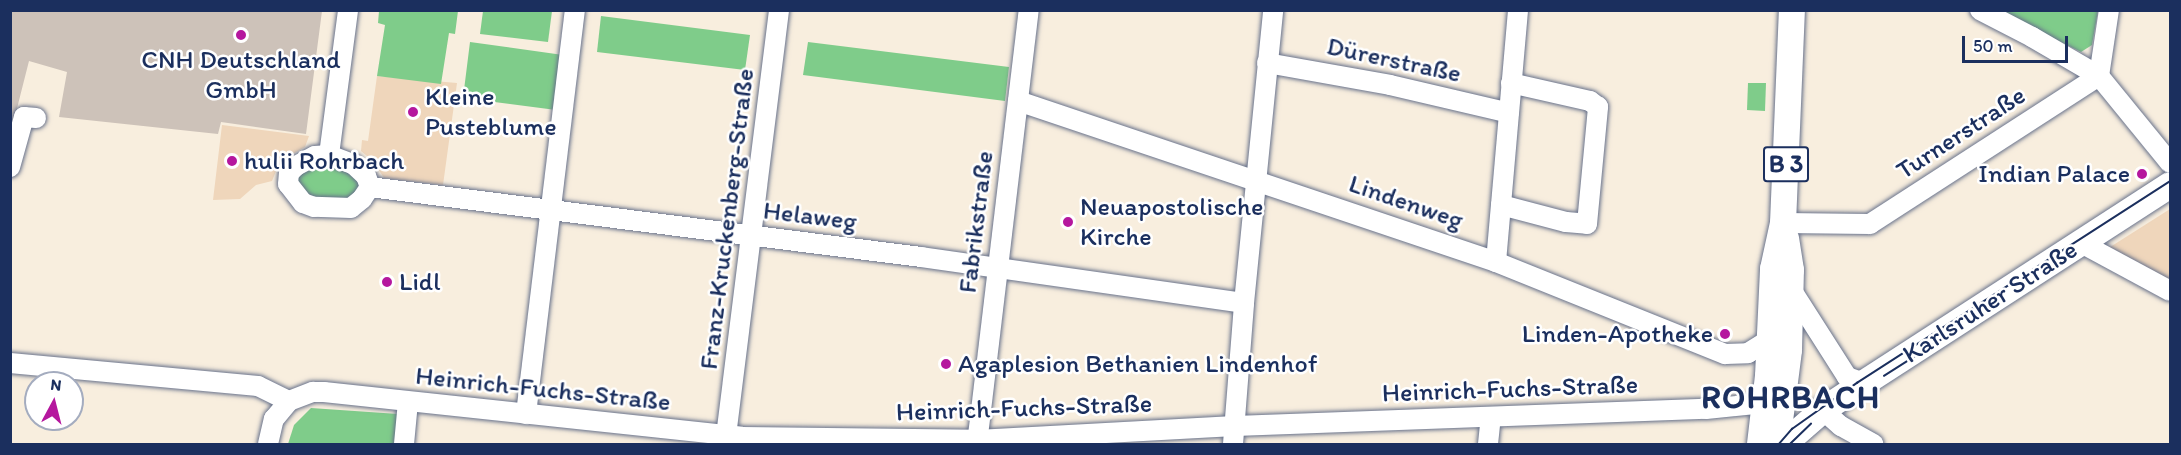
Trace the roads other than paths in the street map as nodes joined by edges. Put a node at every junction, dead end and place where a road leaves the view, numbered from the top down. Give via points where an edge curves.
1 (348, 10) edge
2 (574, 10) edge
3 (779, 10) edge
4 (1029, 10) edge
5 (1273, 10) edge
6 (1518, 10) edge
7 (1792, 10) edge
8 (1980, 10) edge
9 (2109, 10) edge
10 (1267, 63) junction
11 (2099, 76) junction
12 (1511, 83) junction
13 (1018, 101) junction
14 (1509, 113) junction
15 (36, 118) dead end
16 (329, 155) junction
17 (2170, 164) edge
18 (10, 167) edge
19 (1257, 180) junction
20 (2170, 185) edge
21 (370, 187) junction
22 (1501, 205) junction
23 (551, 210) junction
24 (1783, 223) junction
25 (751, 237) junction
26 (2081, 243) junction
27 (1496, 262) junction
28 (998, 268) junction
29 (1791, 290) junction
30 (2170, 291) edge
31 (1244, 303) junction
32 (1769, 340) junction
33 (10, 363) edge
34 (1864, 383) junction
35 (289, 401) junction
36 (408, 402) junction
37 (1765, 403) junction
38 (1823, 410) junction
39 (526, 414) junction
40 (1491, 417) junction
41 (1234, 435) edge
42 (725, 440) edge
43 (977, 442) edge
44 (268, 444) edge
45 (404, 444) edge
46 (1488, 444) edge
47 (1760, 444) edge
48 (1777, 444) edge
49 (1784, 444) edge
50 (1873, 444) edge

1 - 16 street
2 - 23 street
3 - 25 street, Franz-Kruckenberg-Straße
4 - 13 street, Fabrikstraße
5 - 10 street
6 - 12 street
7 - 24 main road, B 3
8 - 11 street
9 - 11 street
10 - 14 street, Dürerstraße via 1390,84
10 - 19 street
11 - 17 street
11 - 24 street, Turnerstraße via 1870,224
12 - 14 street
12 - 22 street via 1590,101 1598,107 1587,224
13 - 19 street, Lindenweg
13 - 28 street, Fabrikstraße
14 - 22 street
15 - 18 street via 24,117
16 - 21 street via 353,164 366,176
16 - 21 street via 305,161 289,173 288,184 303,203 325,210 351,208
19 - 27 street, Lindenweg
19 - 31 street
20 - 26 main road, Karlsruher Straße
21 - 23 street, Helaweg
22 - 27 street
23 - 25 street, Helaweg
23 - 39 street
24 - 29 main road, B 3
24 - 32 main road, B 3 via 1773,268
25 - 28 street, Helaweg
25 - 42 street, Franz-Kruckenberg-Straße
26 - 30 street
26 - 34 main road, Karlsruher Straße
27 - 32 street, Lindenweg via 1725,354 1748,353
28 - 31 street, Helaweg
28 - 43 street, Fabrikstraße
29 - 34 street via 1847,377
29 - 48 main road, B 3 via 1785,393
31 - 41 street
32 - 37 main road, B 3
33 - 35 street via 258,386
34 - 38 main road, Karlsruher Straße
35 - 36 street, Heinrich-Fuchs-Straße via 324,392
35 - 44 street via 274,419
36 - 39 street, Heinrich-Fuchs-Straße
36 - 45 street
37 - 40 street, Heinrich-Fuchs-Straße
37 - 47 main road, B 3
38 - 49 main road, Karlsruher Straße
38 - 50 street via 1841,426
39 - 42 street, Heinrich-Fuchs-Straße
40 - 41 street, Heinrich-Fuchs-Straße
40 - 46 street
41 - 43 street, Heinrich-Fuchs-Straße
42 - 43 street, Heinrich-Fuchs-Straße

